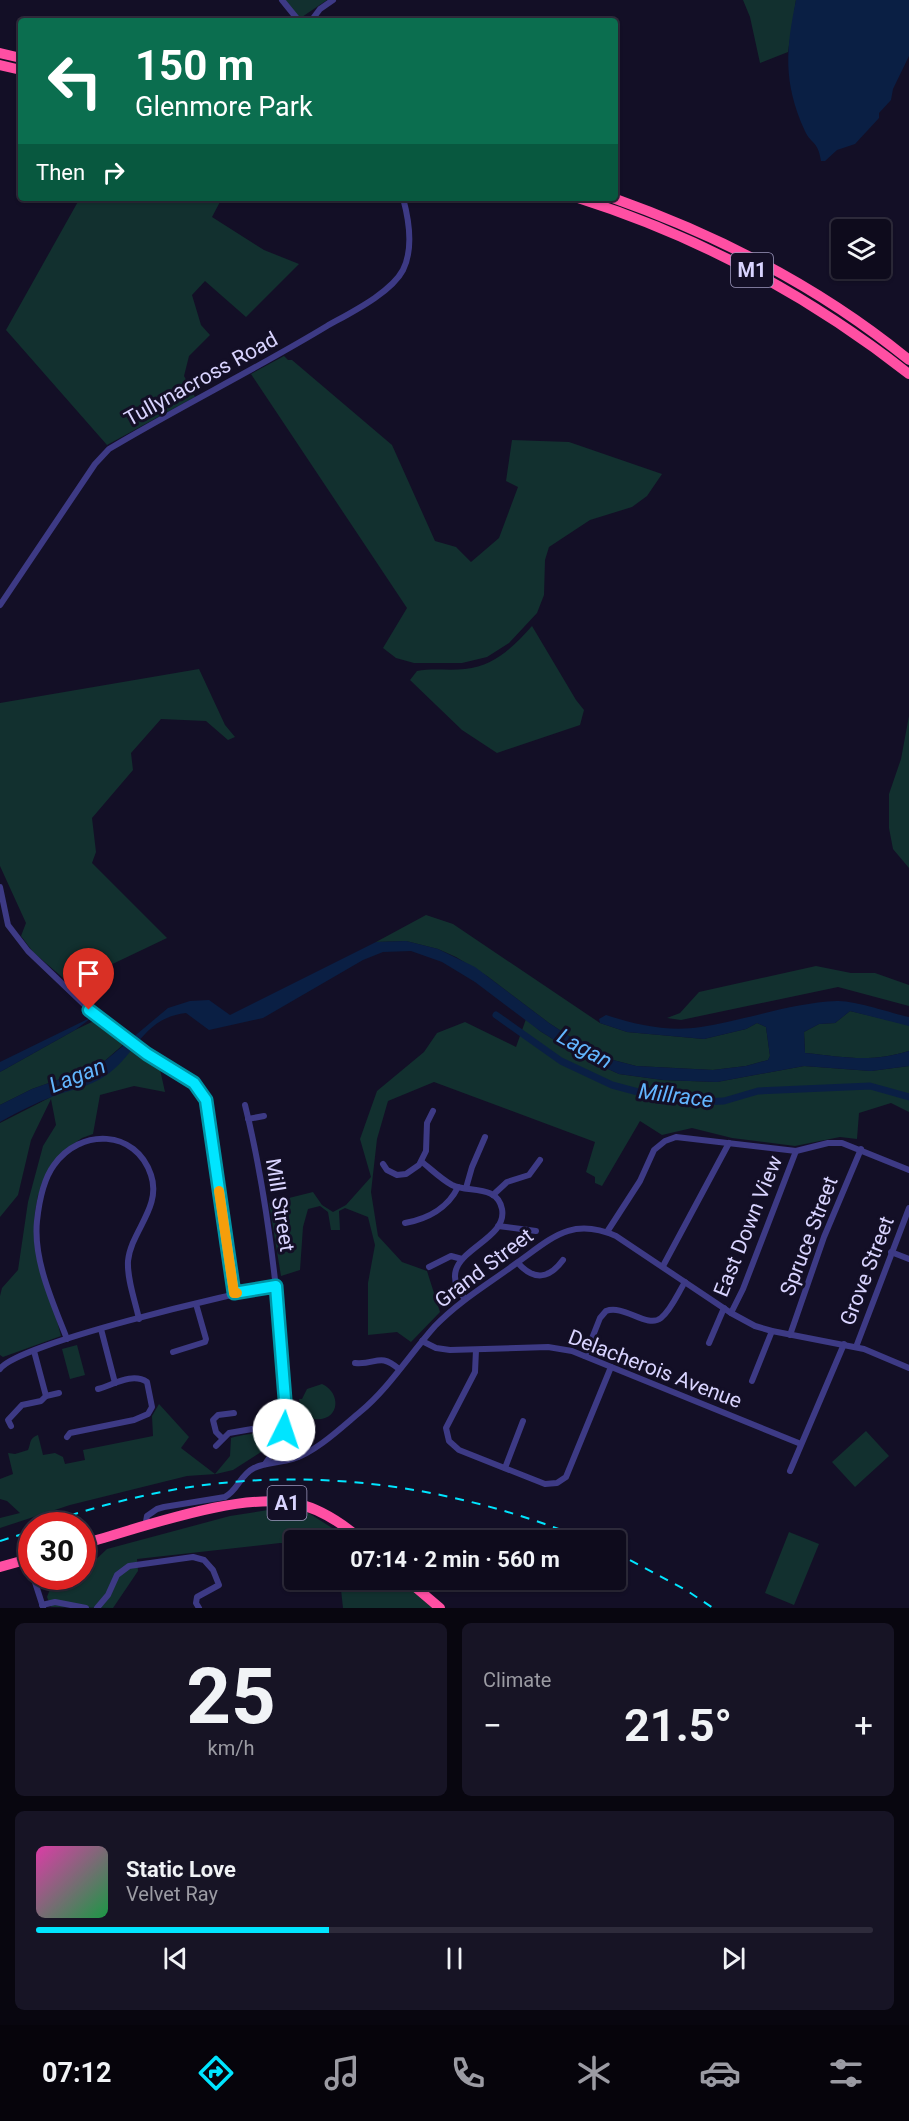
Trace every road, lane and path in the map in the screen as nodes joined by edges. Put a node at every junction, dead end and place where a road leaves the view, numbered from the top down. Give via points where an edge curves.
1 (282, 0) edge
2 (333, 0) edge
3 (297, 18) edge
4 (313, 18) edge
5 (0, 53) edge
6 (18, 57) edge
7 (0, 65) edge
8 (18, 69) edge
9 (618, 200) edge
10 (404, 201) edge
11 (587, 201) edge
12 (909, 360) edge
13 (909, 374) edge
14 (0, 605) edge
15 (0, 886) edge
16 (8, 925) junction
17 (0, 929) edge
18 (245, 1105) dead end
19 (433, 1111) dead end
20 (264, 1116) dead end
21 (249, 1119) junction
22 (485, 1137) dead end
23 (729, 1143) junction
24 (861, 1149) junction
25 (796, 1151) junction
26 (540, 1160) dead end
27 (422, 1162) junction
28 (383, 1164) dead end
29 (909, 1170) edge
30 (458, 1187) junction
31 (466, 1188) junction
32 (493, 1195) junction
33 (909, 1208) edge
34 (405, 1223) dead end
35 (498, 1226) junction
36 (536, 1231) dead end
37 (607, 1232) junction
38 (891, 1252) junction
39 (462, 1259) junction
40 (909, 1259) edge
41 (563, 1260) dead end
42 (518, 1263) junction
43 (663, 1266) junction
44 (429, 1267) dead end
45 (685, 1282) junction
46 (276, 1286) junction
47 (234, 1293) junction
48 (465, 1299) junction
49 (196, 1304) junction
50 (724, 1308) junction
51 (731, 1313) junction
52 (139, 1318) junction
53 (101, 1329) junction
54 (772, 1331) junction
55 (704, 1332) dead end
56 (790, 1335) junction
57 (67, 1339) junction
58 (422, 1341) junction
59 (844, 1344) junction
60 (856, 1347) junction
61 (476, 1350) junction
62 (34, 1351) junction
63 (173, 1352) dead end
64 (585, 1356) junction
65 (354, 1364) dead end
66 (611, 1367) junction
67 (909, 1368) edge
68 (0, 1369) edge
69 (399, 1369) junction
70 (752, 1382) dead end
71 (115, 1383) junction
72 (98, 1389) dead end
73 (59, 1393) dead end
74 (46, 1396) junction
75 (234, 1413) dead end
76 (523, 1421) dead end
77 (11, 1426) dead end
78 (67, 1437) dead end
79 (222, 1438) junction
80 (280, 1439) junction
81 (801, 1444) junction
82 (216, 1446) dead end
83 (298, 1457) junction
84 (265, 1464) junction
85 (505, 1468) junction
86 (790, 1471) dead end
87 (146, 1527) junction
88 (347, 1530) edge
89 (96, 1540) edge
90 (18, 1561) edge
91 (0, 1567) edge
92 (37, 1590) edge
93 (419, 1590) edge
94 (42, 1607) edge
95 (86, 1608) edge
96 (96, 1608) edge
97 (199, 1608) edge
98 (440, 1608) edge

1 - 3 street
2 - 4 street
5 - 6 highway
7 - 8 highway
9 - 12 highway, M1 via 695,230 776,269 851,316
10 - 14 street, Tullynacross Road via 408,253 396,281 296,345 109,449
11 - 13 highway, M1 via 652,224 737,262 824,312
15 - 16 street
16 - 17 street
16 - 47 street via 28,951 92,1012 147,1054 194,1083 206,1100
18 - 21 street, Mill Street
19 - 27 street via 427,1123
20 - 21 street
21 - 46 street, Mill Street
22 - 31 street
23 - 25 street
23 - 37 street via 676,1137 660,1145
23 - 43 street
24 - 25 street via 835,1143
24 - 29 street
24 - 56 street, Spruce Street via 824,1237
25 - 51 street, East Down View
26 - 32 street via 529,1175 507,1182
27 - 28 street via 401,1175
27 - 30 street
30 - 31 street
30 - 34 street via 439,1209
31 - 32 street
32 - 35 street via 502,1210
33 - 38 street, Grove Street
35 - 36 street
35 - 39 street
37 - 42 street, Grand Street via 580,1228 564,1231
37 - 43 street, Grand Street
38 - 40 street
38 - 60 street, Grove Street
39 - 44 street via 451,1256
39 - 48 street via 455,1281
41 - 42 street via 545,1275 527,1271
42 - 48 street, Grand Street
43 - 45 street, Grand Street
45 - 50 street, Grand Street
45 - 64 street via 656,1320 617,1309 606,1311
46 - 47 street
46 - 80 street, Mill Street via 286,1412
47 - 49 street
48 - 58 street, Grand Street
49 - 52 street
49 - 63 street via 205,1342
50 - 51 street, Grand Street
50 - 55 street via 710,1340
51 - 54 street, Grand Street
52 - 53 street
52 - 57 street via 128,1260 150,1208 152,1175 139,1155 117,1139 89,1140 73,1146 54,1164 37,1219 40,1259
53 - 57 street
53 - 71 street
54 - 56 street, Grand Street
54 - 70 street
56 - 59 street, Grand Street
57 - 62 street
58 - 61 street, Delacherois Avenue via 443,1350
58 - 69 street, Grand Street
59 - 60 street, Grand Street
59 - 81 street
60 - 67 street, Grand Street
61 - 64 street, Delacherois Avenue via 554,1348
61 - 85 street via 475,1372 448,1421 447,1435 459,1450
62 - 68 street via 10,1359
62 - 74 street
64 - 66 street, Delacherois Avenue
65 - 69 street via 382,1359
66 - 81 street, Delacherois Avenue
66 - 85 street via 566,1477 545,1484
69 - 83 street, Grand Street via 361,1411
71 - 72 street
71 - 78 street via 132,1378 147,1382 153,1403 148,1414 70,1433
73 - 74 street
74 - 77 street via 22,1406 8,1420
75 - 79 street via 218,1415 213,1420
76 - 85 street
79 - 80 street via 252,1429
79 - 82 street
80 - 83 street via 286,1440
80 - 84 street, Mill Street
81 - 86 street
83 - 84 street, Grand Street
84 - 87 street, Grand Street via 242,1476 229,1495 156,1509 147,1516
87 - 88 highway, A1 via 222,1508 280,1502 321,1512
87 - 89 highway, A1
90 - 91 highway
92 - 94 street
93 - 98 highway
94 - 95 street via 55,1602
96 - 97 street via 108,1595 117,1575 129,1566 193,1557 204,1560 219,1585 197,1597

